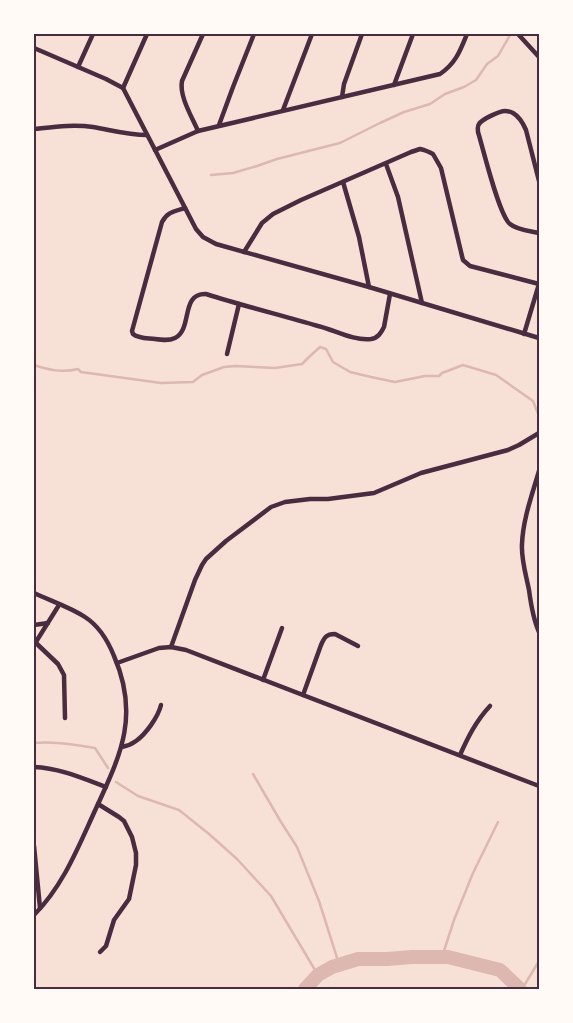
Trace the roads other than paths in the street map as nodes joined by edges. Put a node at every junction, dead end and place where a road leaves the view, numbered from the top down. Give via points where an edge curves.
1 (93, 34) edge
2 (147, 34) edge
3 (203, 34) edge
4 (254, 34) edge
5 (312, 34) edge
6 (362, 34) edge
7 (413, 34) edge
8 (467, 34) edge
9 (518, 34) edge
10 (34, 48) edge
11 (539, 57) edge
12 (78, 67) junction
13 (394, 85) junction
14 (123, 88) junction
15 (342, 97) junction
16 (283, 110) junction
17 (219, 125) junction
18 (34, 129) edge
19 (198, 131) junction
20 (147, 136) junction
21 (155, 150) junction
22 (386, 164) junction
23 (539, 181) edge
24 (343, 182) junction
25 (185, 208) junction
26 (539, 233) edge
27 (244, 252) junction
28 (539, 284) edge
29 (369, 287) junction
30 (390, 294) junction
31 (422, 303) junction
32 (239, 304) junction
33 (524, 334) junction
34 (539, 338) edge
35 (227, 354) dead end
36 (539, 433) edge
37 (539, 471) edge
38 (34, 593) edge
39 (60, 605) junction
40 (48, 623) junction
41 (34, 625) edge
42 (282, 628) dead end
43 (539, 632) edge
44 (35, 644) edge
45 (171, 646) junction
46 (358, 646) dead end
47 (117, 663) junction
48 (263, 680) junction
49 (303, 695) junction
50 (161, 705) dead end
51 (490, 706) dead end
52 (65, 718) dead end
53 (122, 747) junction
54 (460, 756) junction
55 (34, 767) edge
56 (539, 786) edge
57 (106, 787) junction
58 (98, 804) junction
59 (34, 846) edge
60 (40, 908) junction
61 (34, 915) edge
62 (100, 952) dead end

1 - 12 street
2 - 14 street
3 - 19 street via 181,86
4 - 17 street
5 - 16 street
6 - 15 street
7 - 13 street
8 - 13 street via 448,69 440,74
9 - 11 street
10 - 12 street
12 - 14 street
13 - 15 street
14 - 20 street
15 - 16 street
16 - 17 street
17 - 19 street
18 - 20 street via 92,127
19 - 21 street
20 - 21 street
21 - 25 street
22 - 24 street
22 - 28 street via 420,149 433,154 441,168 466,263
22 - 31 street via 398,197
23 - 26 street via 526,130 519,118 505,111 484,119 478,132 506,219 512,225
24 - 27 street via 267,218
24 - 29 street
25 - 27 street via 203,237
25 - 32 street via 171,212 162,222 133,334 163,340 175,338 182,331 191,302 197,295 206,294
27 - 29 street
28 - 33 street
29 - 30 street
30 - 31 street
30 - 32 street via 382,332 370,339
31 - 33 street
32 - 35 street
33 - 34 street
36 - 45 street via 508,450 421,473 374,493 271,506 206,559
37 - 43 street via 522,545 532,612
38 - 39 street
39 - 40 street
39 - 47 street via 86,617 101,632
40 - 41 street
40 - 44 street
42 - 48 street
44 - 52 street via 58,664 64,675
45 - 47 street
45 - 48 street
46 - 49 street via 334,634 324,638
47 - 53 street via 126,692
48 - 49 street
49 - 54 street
50 - 53 street via 143,735 135,743
51 - 54 street via 474,726
53 - 57 street
54 - 56 street
55 - 57 street via 64,772
57 - 58 street
58 - 60 street via 71,863
58 - 62 street via 124,821 136,853 129,899 116,916 109,940
59 - 60 street
60 - 61 street

